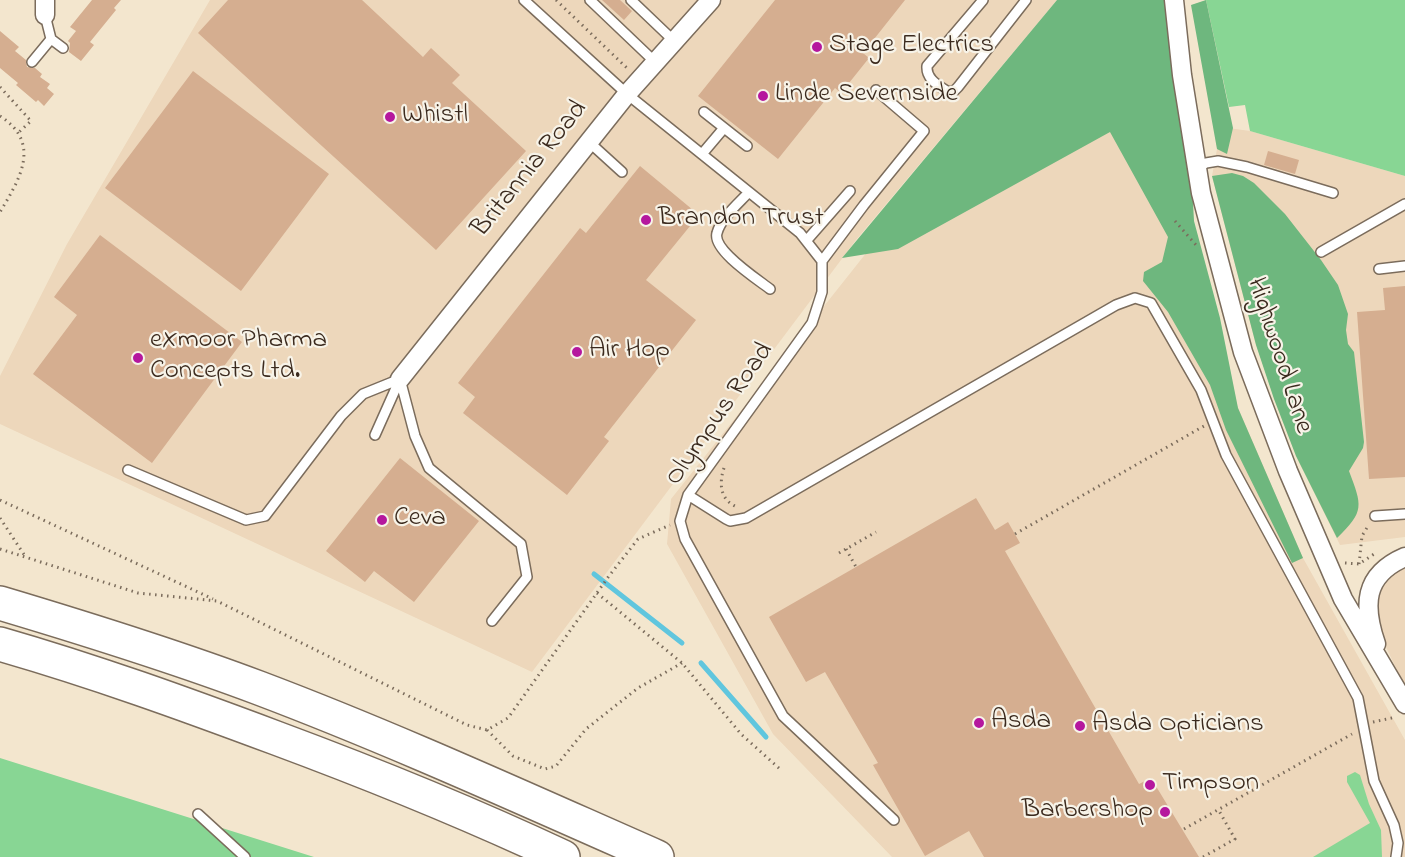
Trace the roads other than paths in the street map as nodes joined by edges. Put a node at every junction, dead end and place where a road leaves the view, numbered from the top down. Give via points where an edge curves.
1 (524, 0) edge
2 (590, 0) edge
3 (631, 0) edge
4 (711, 0) edge
5 (983, 0) edge
6 (1026, 0) edge
7 (1174, 0) edge
8 (45, 8) edge
9 (51, 39) junction
10 (674, 41) junction
11 (63, 48) dead end
12 (32, 62) dead end
13 (655, 62) junction
14 (876, 90) dead end
15 (627, 94) junction
16 (704, 112) dead end
17 (724, 128) junction
18 (589, 142) junction
19 (747, 146) dead end
20 (702, 154) junction
21 (1197, 168) junction
22 (622, 172) dead end
23 (850, 191) dead end
24 (749, 192) junction
25 (1333, 193) dead end
26 (1405, 204) edge
27 (807, 240) junction
28 (1321, 252) dead end
29 (822, 261) junction
30 (1405, 266) edge
31 (1379, 269) dead end
32 (770, 290) dead end
33 (400, 379) junction
34 (375, 435) dead end
35 (128, 470) dead end
36 (688, 495) junction
37 (1405, 514) edge
38 (1375, 516) road end
39 (1405, 557) edge
40 (0, 603) edge
41 (492, 621) dead end
42 (0, 644) edge
43 (1386, 671) junction
44 (1402, 711) edge
45 (198, 814) dead end
46 (894, 820) dead end
47 (245, 857) edge
48 (563, 857) edge
49 (657, 857) edge
50 (1396, 857) edge

1 - 15 lane
2 - 13 lane
3 - 10 lane
4 - 10 street, Britannia Road
5 - 6 lane via 927,66 930,78 948,92 958,87
7 - 21 street, Highwood Lane
8 - 9 lane
9 - 11 lane
9 - 12 lane
10 - 13 street, Britannia Road
13 - 15 street, Britannia Road
14 - 29 lane via 924,131
15 - 18 street, Britannia Road
15 - 20 lane
16 - 17 lane
17 - 19 lane
17 - 20 lane
18 - 22 lane
18 - 33 street, Britannia Road
20 - 24 lane
21 - 25 lane via 1218,161
21 - 43 street, Highwood Lane via 1243,352 1343,599
23 - 27 lane
24 - 27 lane
24 - 32 lane via 723,222 717,243
26 - 28 lane
27 - 29 lane
29 - 36 lane, Olympus Road via 822,292 812,322
30 - 31 lane
33 - 34 lane
33 - 35 lane via 363,394 348,409 265,516 246,520
33 - 41 lane via 415,436 429,468 521,544 527,577
36 - 46 lane, Olympus Road via 680,521 685,539 783,716
36 - 50 lane via 730,521 746,518 1116,305 1135,298 1151,303 1201,390 1226,456 1358,698 1374,781 1394,825
37 - 38 lane
39 - 43 street via 1382,573 1369,591 1369,616
40 - 49 highway via 259,688
42 - 48 highway via 179,701 481,819
43 - 44 street, Highwood Lane
45 - 47 lane

